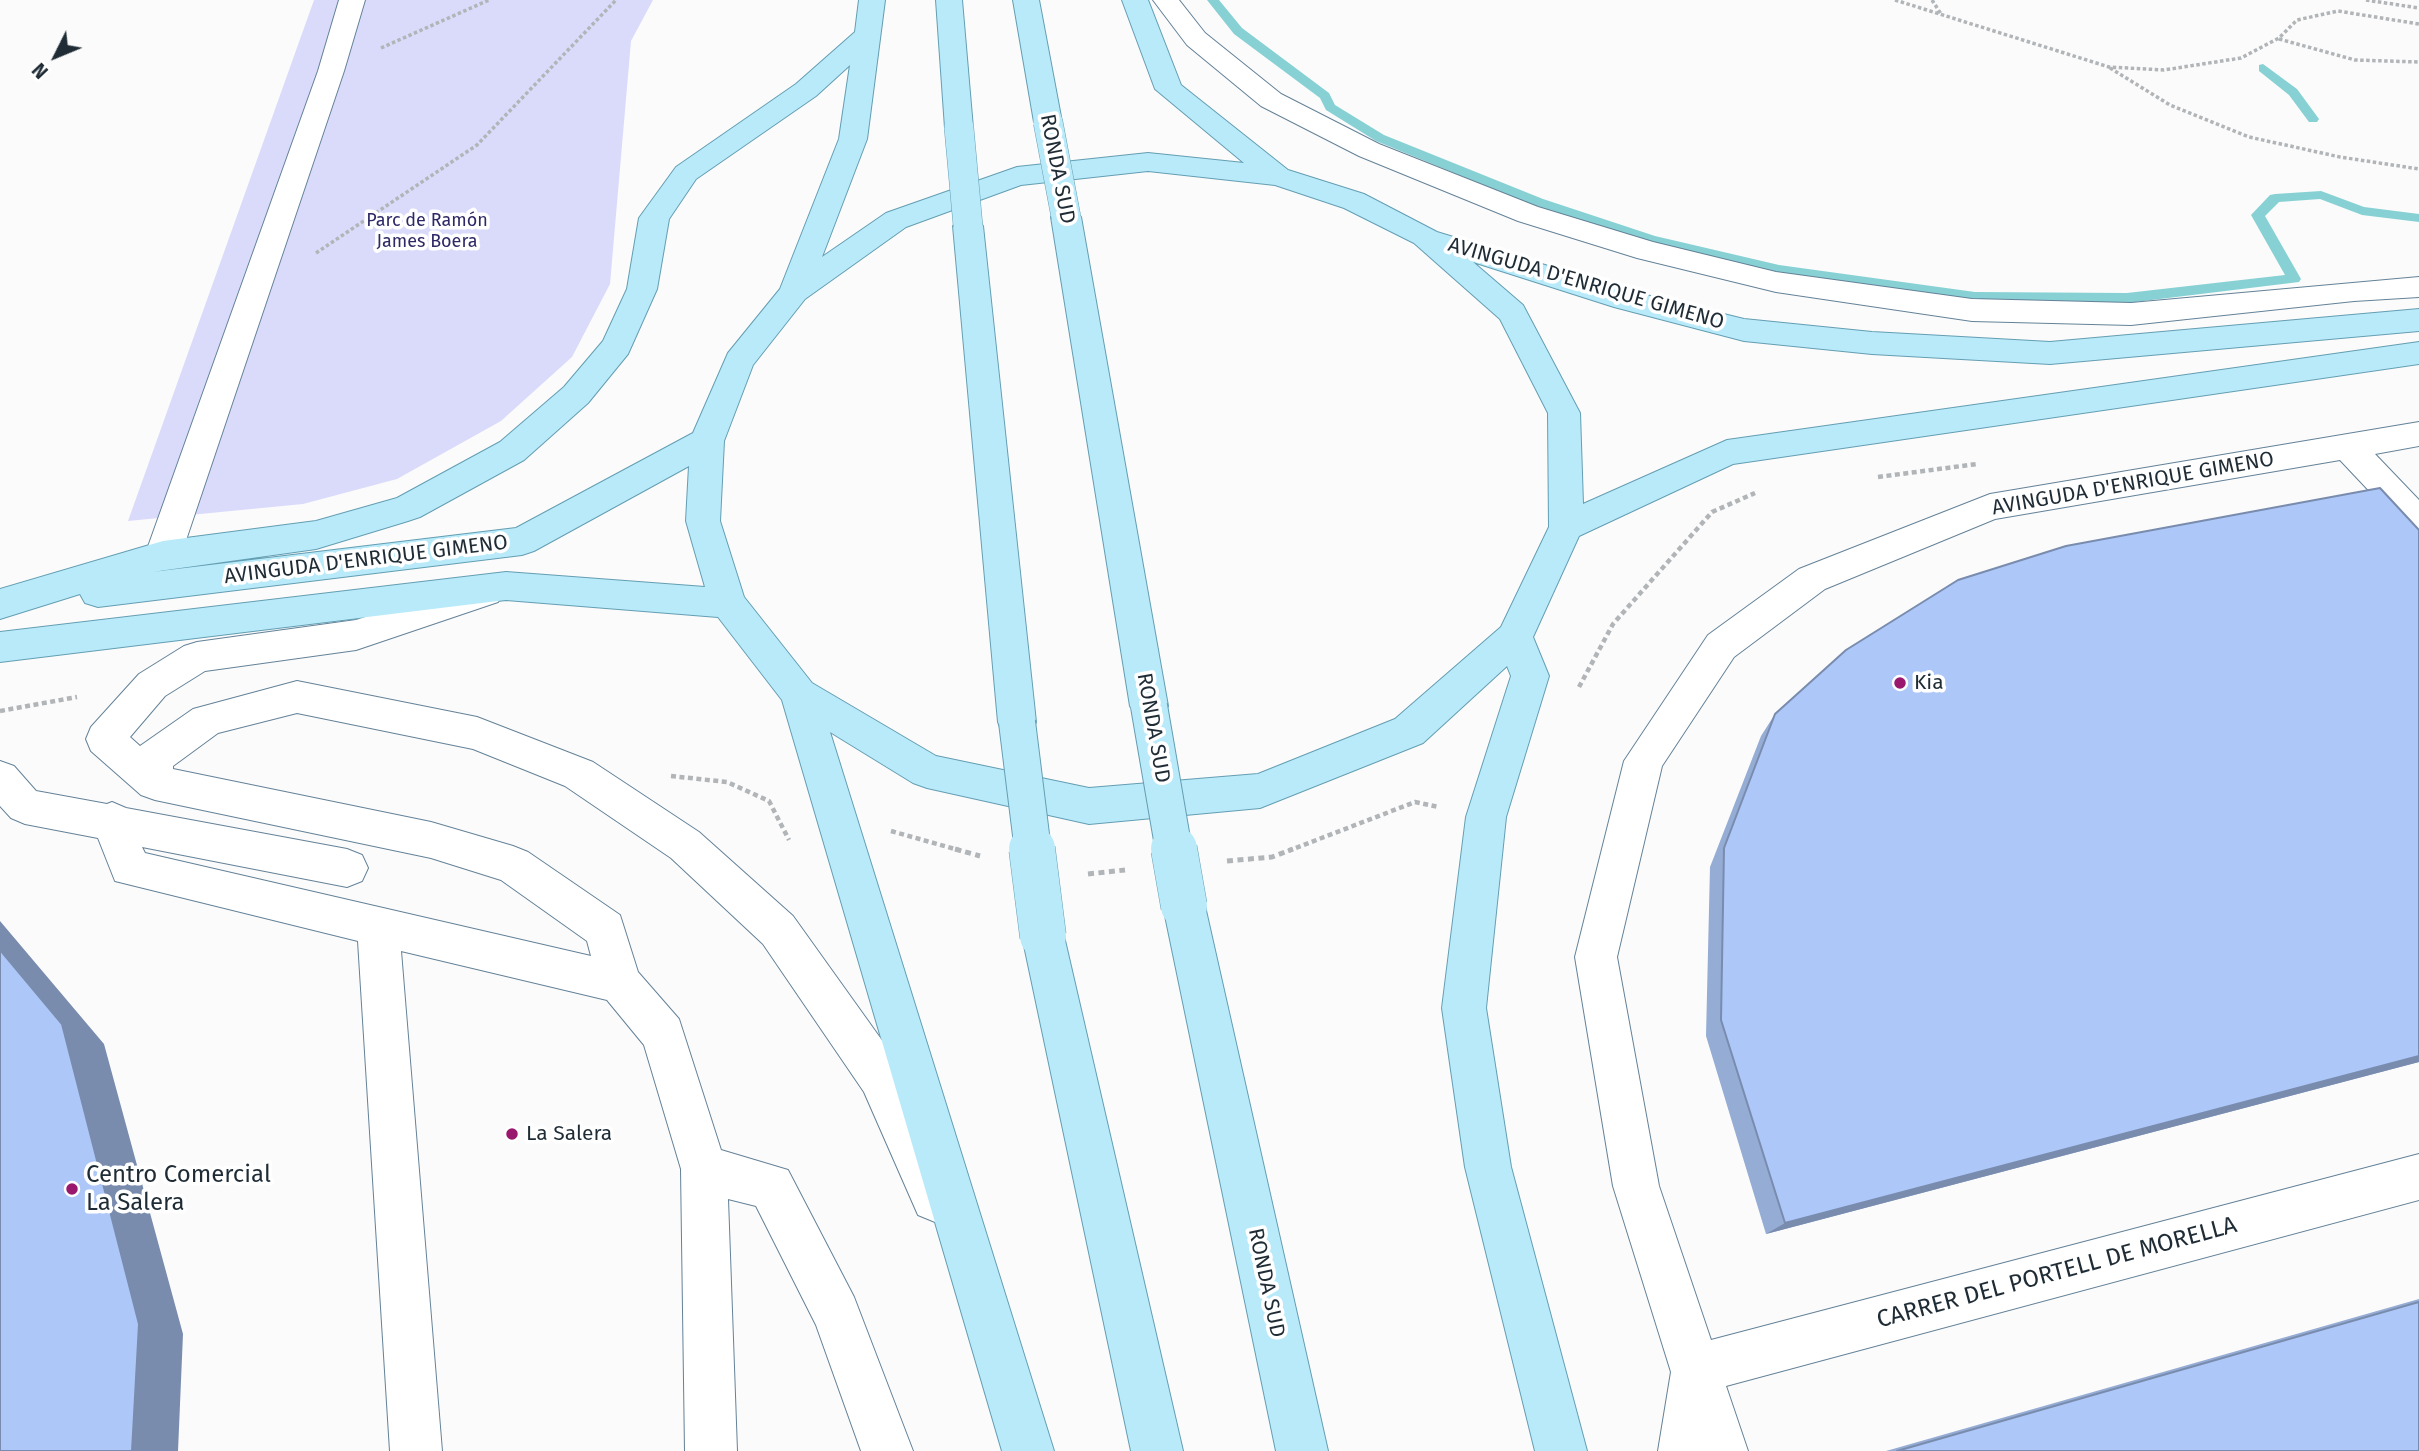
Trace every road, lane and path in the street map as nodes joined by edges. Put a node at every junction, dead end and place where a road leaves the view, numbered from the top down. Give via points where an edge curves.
1 (352, 0) edge
2 (489, 0) edge
3 (616, 0) edge
4 (872, 0) edge
5 (949, 0) edge
6 (1026, 0) edge
7 (1135, 0) edge
8 (1166, 0) edge
9 (1895, 0) edge
10 (1932, 0) edge
11 (2365, 0) edge
12 (2419, 8) edge
13 (1941, 15) junction
14 (2419, 24) edge
15 (866, 36) junction
16 (2279, 38) junction
17 (2419, 62) edge
18 (2109, 67) junction
19 (331, 71) junction
20 (2419, 169) edge
21 (1278, 176) junction
22 (1424, 236) junction
23 (2419, 287) edge
24 (794, 292) junction
25 (252, 296) junction
26 (2419, 320) edge
27 (2419, 353) edge
28 (2419, 434) edge
29 (707, 441) junction
30 (2347, 446) junction
31 (1988, 462) dead end
32 (1865, 478) dead end
33 (1756, 493) dead end
34 (2419, 522) edge
35 (1566, 527) junction
36 (163, 555) junction
37 (506, 586) junction
38 (728, 603) junction
39 (0, 605) edge
40 (1515, 638) junction
41 (0, 647) edge
42 (1576, 692) dead end
43 (799, 694) junction
44 (0, 778) edge
45 (155, 783) junction
46 (1486, 817) junction
47 (112, 820) junction
48 (846, 843) junction
49 (981, 856) dead end
50 (1219, 862) dead end
51 (347, 868) dead end
52 (1126, 870) dead end
53 (1086, 874) dead end
54 (378, 926) junction
55 (620, 984) junction
56 (704, 1169) junction
57 (2419, 1177) edge
58 (983, 1305) junction
59 (1695, 1369) junction
60 (416, 1451) edge
61 (711, 1451) edge
62 (887, 1451) edge
63 (1028, 1451) edge
64 (1157, 1451) edge
65 (1302, 1451) edge
66 (1561, 1451) edge
67 (1684, 1451) edge
68 (1722, 1451) edge

1 - 19 street
2 - 19 path
3 - 25 path via 477,145
4 - 15 main road
5 - 64 main road, bridge via 1017,722 1043,936
6 - 65 main road, RONDA SUD, bridge via 1105,431 1184,906
7 - 21 main road via 1169,89
8 - 23 street via 1196,39 1272,100 1369,150 1528,214 1648,251 1776,282 1972,310 2131,314
9 - 13 path
10 - 13 path
11 - 12 path
13 - 18 path
14 - 16 path via 2338,11 2297,20
15 - 24 main road via 853,139
15 - 36 main road via 806,90 686,173 654,218 642,289 617,346 576,396 512,451 408,508 316,535
16 - 17 path via 2355,60
16 - 18 path via 2241,58 2164,70
18 - 20 path via 2171,106 2249,136
19 - 25 street
21 - 22 main road via 1354,201
21 - 24 main road via 1148,162 1017,176 896,220
22 - 26 main road, AVINGUDA D'ENRIQUE GIMENO via 1625,300 1744,330 1872,343 2050,353
22 - 35 main road via 1512,313 1564,413
24 - 29 main road via 739,361
25 - 36 street
27 - 35 main road via 1727,452
28 - 30 street, AVINGUDA D'ENRIQUE GIMENO
29 - 38 main road via 704,521
29 - 39 main road, AVINGUDA D'ENRIQUE GIMENO via 523,541
30 - 34 street
30 - 59 street, AVINGUDA D'ENRIQUE GIMENO via 1990,507 1812,579 1721,646 1644,761 1596,957 1636,1186
31 - 32 path
33 - 42 path via 1712,512 1614,624
35 - 40 main road
36 - 39 main road
37 - 38 main road, AVINGUDA D'ENRIQUE GIMENO
37 - 41 main road, AVINGUDA D'ENRIQUE GIMENO
37 - 45 street via 356,635 197,657 152,685 105,739
38 - 43 main road
40 - 43 main road via 1409,731 1260,791 1089,806 927,771
40 - 46 main road via 1530,676
43 - 48 main road
44 - 47 street via 25,806
45 - 55 street via 431,840 513,865 605,929
45 - 58 street via 152,759 207,720 297,697 477,733 579,774 685,845 778,930 880,1076
46 - 50 path via 1415,802 1272,857
46 - 66 main road via 1464,1008 1488,1167
47 - 51 street
47 - 54 street via 130,868
48 - 49 path via 875,826
48 - 58 main road
52 - 53 path
54 - 55 street
54 - 60 street
55 - 56 street via 663,1034
56 - 61 street
56 - 62 street via 771,1187 837,1314
57 - 59 street, CARRER DEL PORTELL DE MORELLA
58 - 63 main road
59 - 67 street
59 - 68 street, AVINGUDA D'ENRIQUE GIMENO

